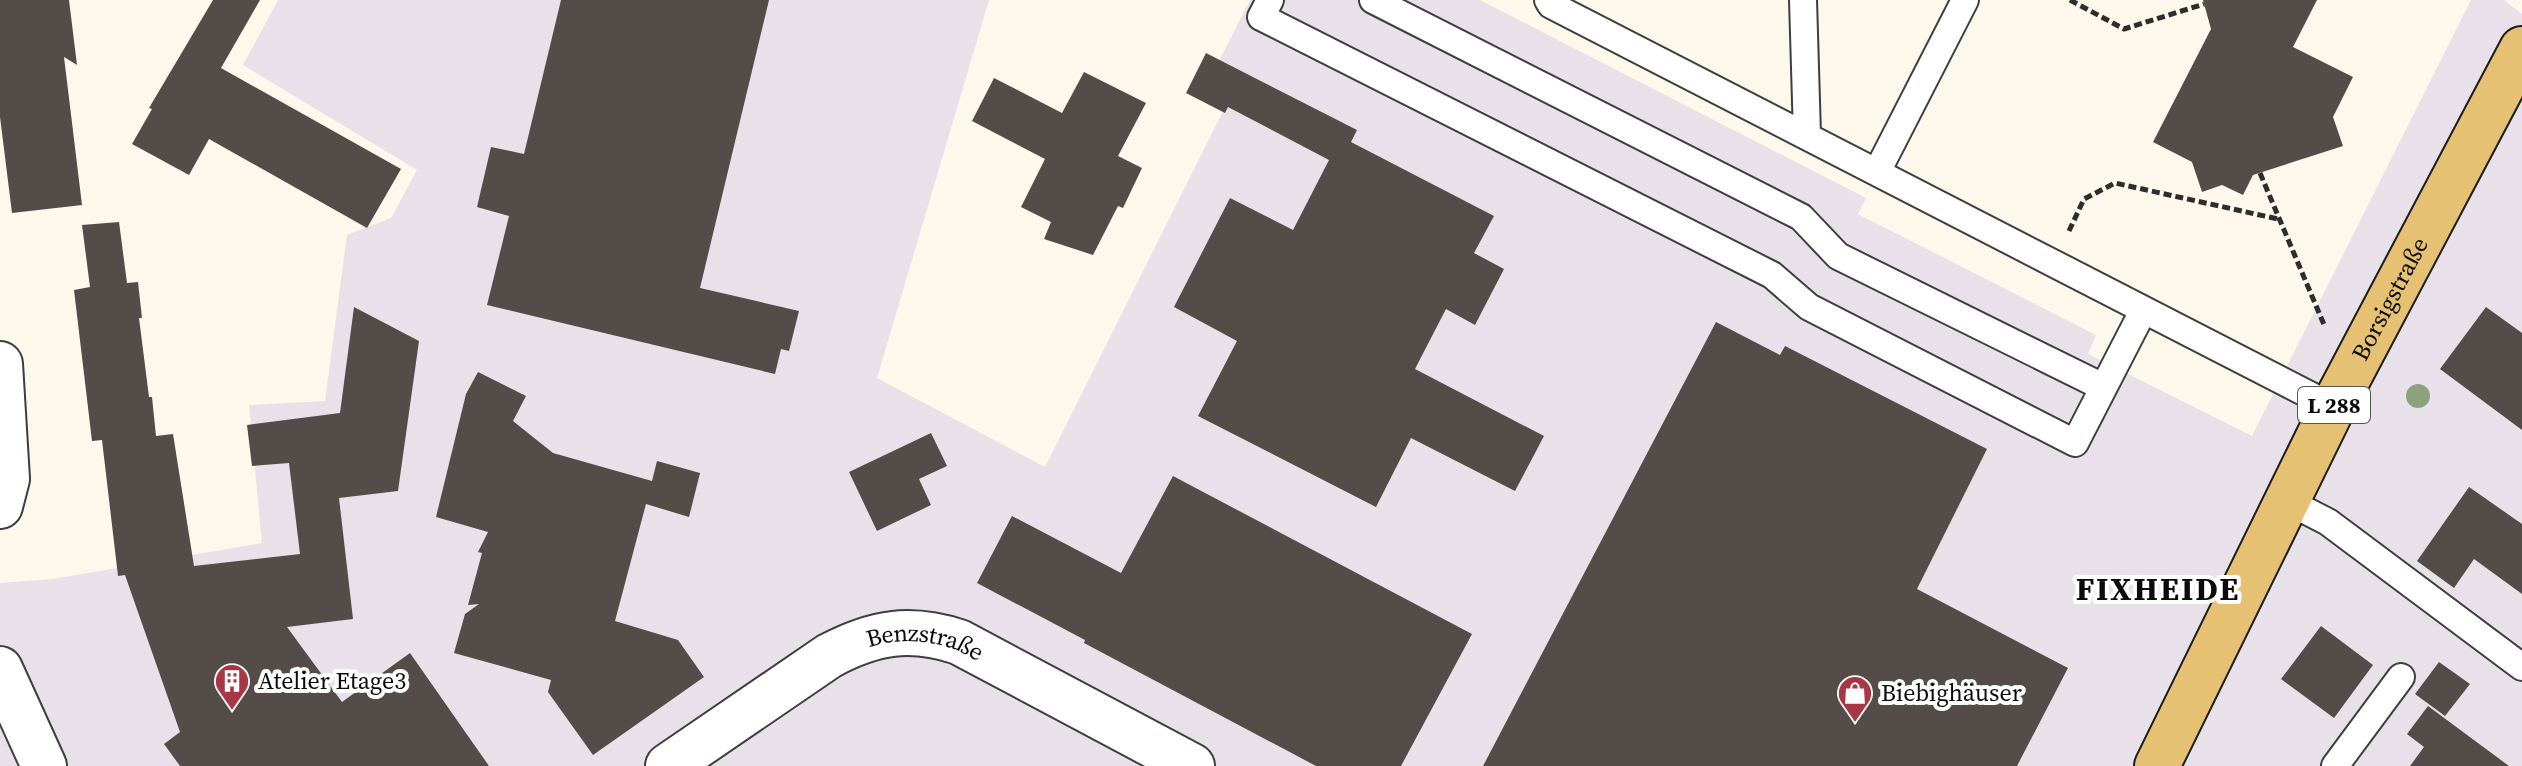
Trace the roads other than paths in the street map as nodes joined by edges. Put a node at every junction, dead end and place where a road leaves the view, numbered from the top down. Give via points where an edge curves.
1 (1270, 0) edge
2 (1373, 0) edge
3 (1548, 0) edge
4 (1803, 0) edge
5 (1965, 0) edge
6 (2522, 49) edge
7 (1807, 135) junction
8 (1877, 172) junction
9 (2143, 311) junction
10 (0, 364) edge
11 (2103, 387) junction
12 (2340, 393) junction
13 (2287, 501) junction
14 (0, 506) edge
15 (2522, 667) edge
16 (0, 669) edge
17 (2401, 677) dead end
18 (44, 766) edge
19 (668, 766) edge
20 (1192, 766) edge
21 (2157, 766) edge
22 (2335, 766) edge

1 - 11 lane via 1261,17 1772,275 1809,307 2075,443
2 - 11 lane via 1801,217 1838,256
3 - 7 lane
4 - 7 lane
5 - 8 lane
6 - 12 main road, Borsigstraße / L 288
7 - 8 lane
8 - 9 lane
9 - 11 lane
9 - 12 lane
10 - 14 street via 7,479
12 - 13 main road, Borsigstraße / L 288
13 - 15 lane via 2328,522
13 - 21 main road, Borsigstraße / L 288
16 - 18 street
17 - 22 lane
19 - 20 street, Benzstraße via 856,641 921,632 959,642

